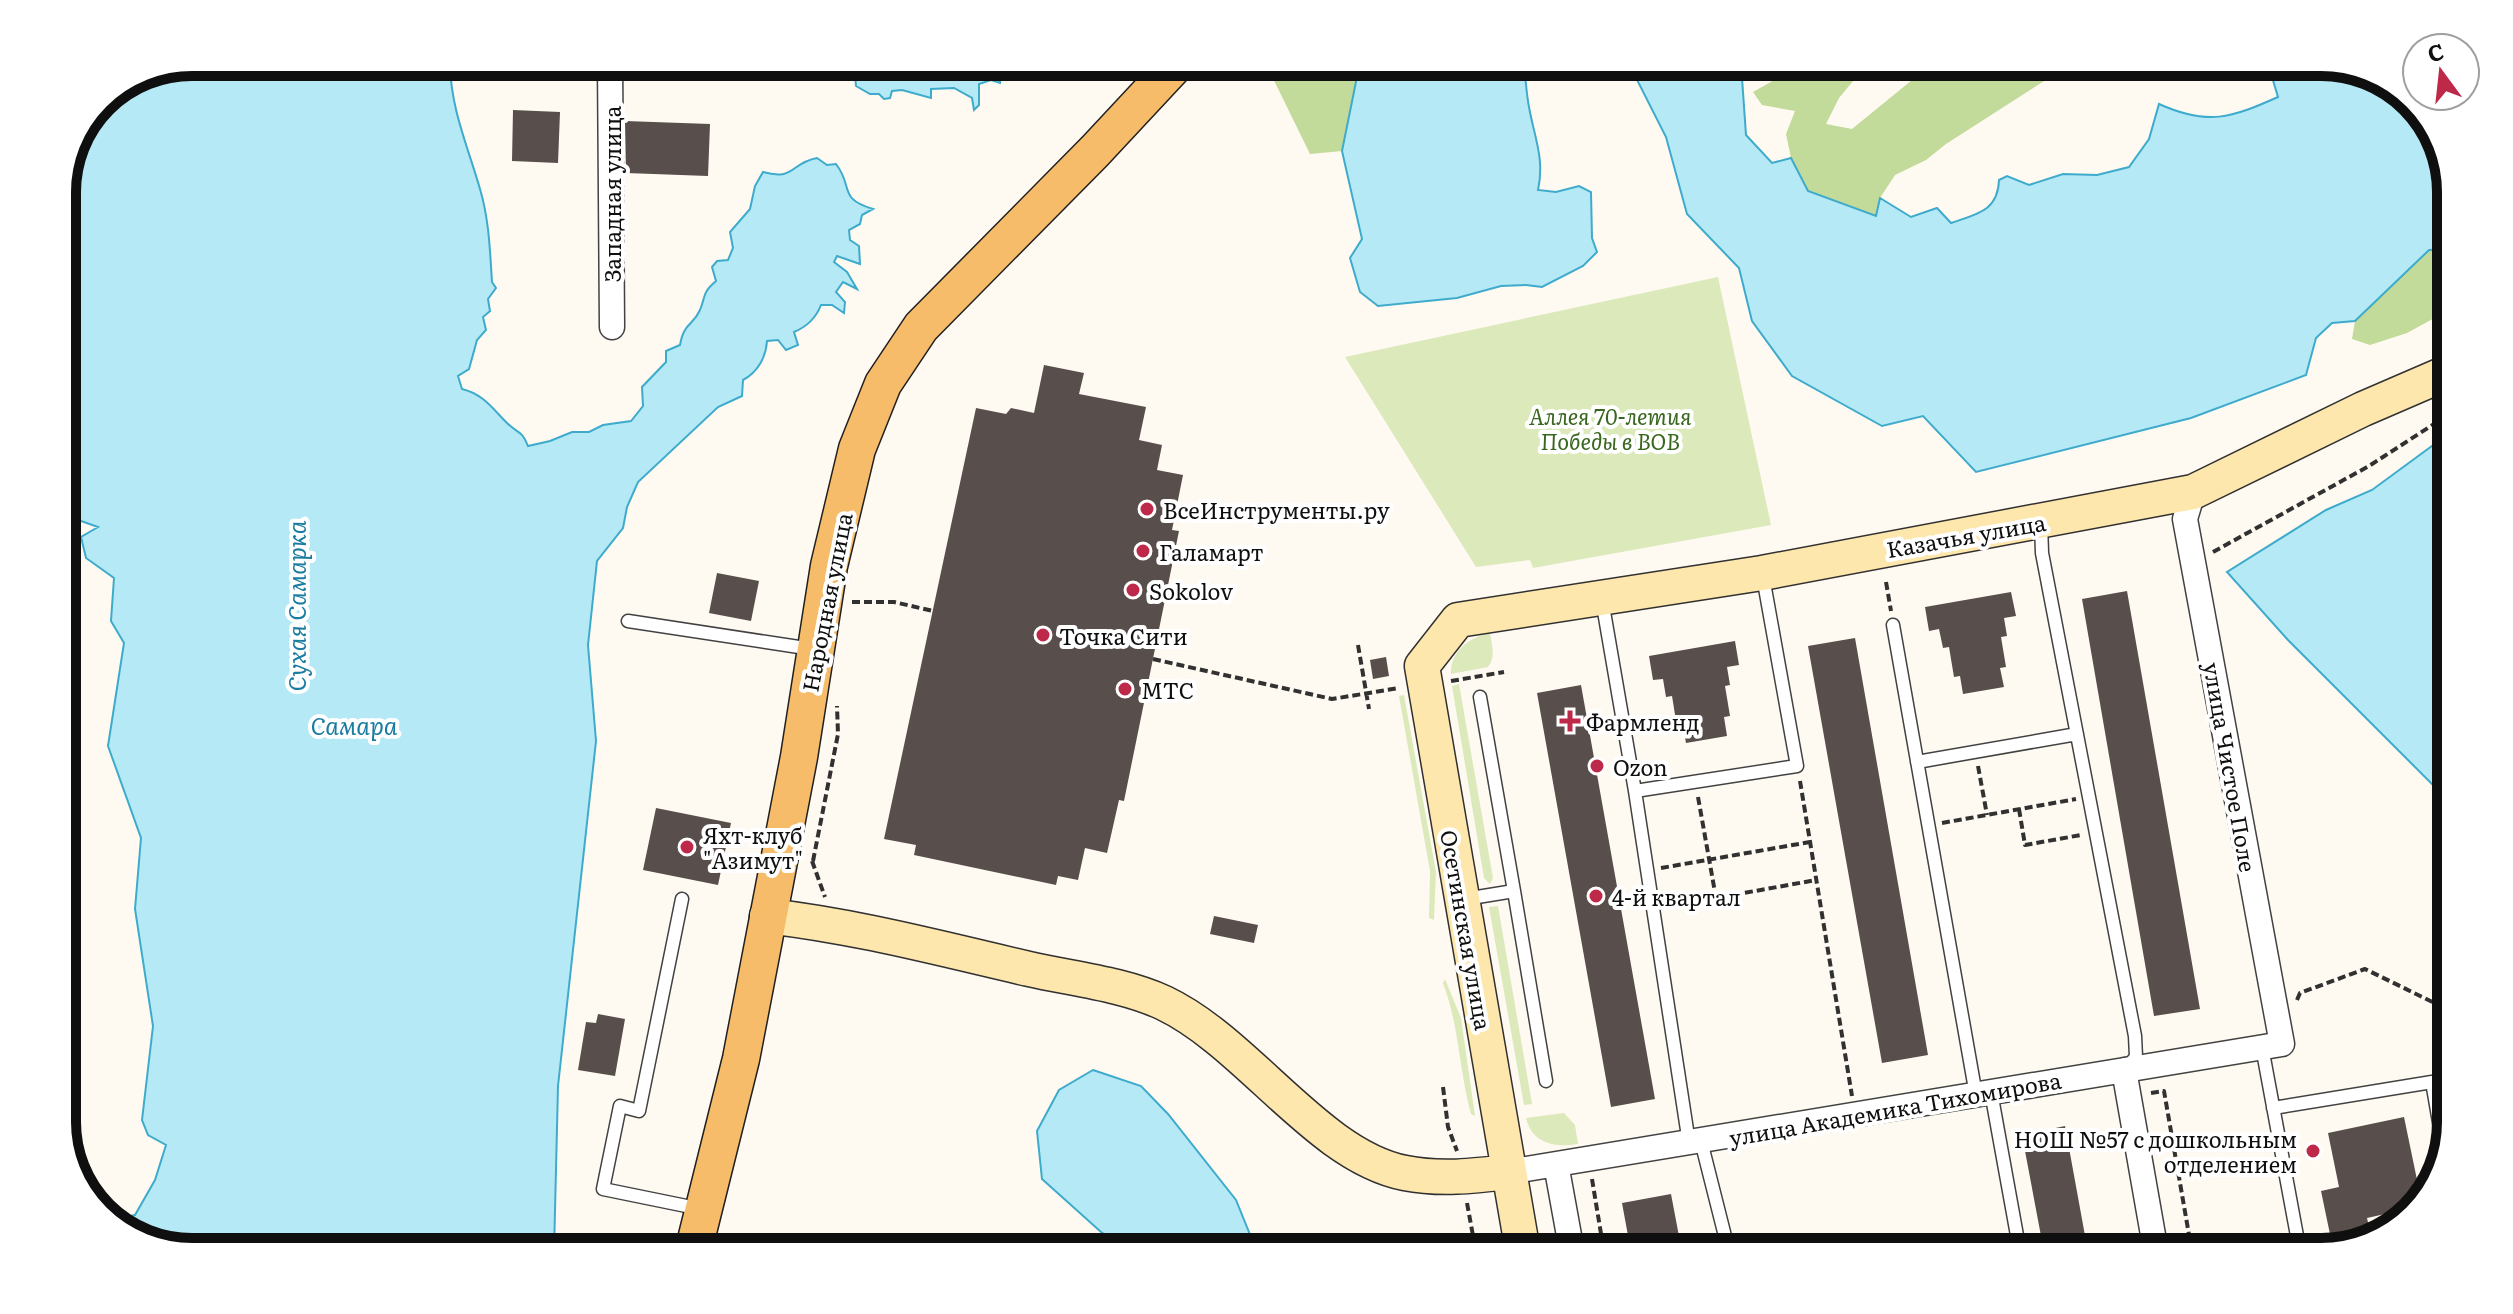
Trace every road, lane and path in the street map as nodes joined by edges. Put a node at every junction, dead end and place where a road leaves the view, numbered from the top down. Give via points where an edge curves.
1 (610, 76) edge
2 (1165, 76) edge
3 (612, 327) dead end
4 (2437, 377) edge
5 (2437, 422) edge
6 (2193, 492) junction
7 (2041, 521) junction
8 (2194, 563) junction
9 (1762, 573) junction
10 (1886, 582) dead end
11 (1602, 600) junction
12 (845, 602) dead end
13 (933, 611) dead end
14 (1458, 620) joint
15 (628, 621) dead end
16 (1893, 625) joint
17 (1358, 645) dead end
18 (815, 649) junction
19 (1153, 659) dead end
20 (1504, 672) dead end
21 (1425, 685) junction
22 (837, 693) dead end
23 (1366, 694) junction
24 (1480, 697) dead end
25 (1369, 709) dead end
26 (2077, 734) junction
27 (1976, 752) junction
28 (1917, 762) junction
29 (1797, 766) junction
30 (1695, 782) junction
31 (1635, 791) junction
32 (2089, 797) junction
33 (2019, 809) junction
34 (1987, 815) junction
35 (1928, 825) junction
36 (2096, 833) junction
37 (1810, 842) junction
38 (796, 857) junction
39 (1709, 860) junction
40 (1647, 871) junction
41 (1816, 880) junction
42 (1514, 891) junction
43 (682, 899) dead end
44 (826, 900) dead end
45 (1462, 900) junction
46 (767, 916) junction
47 (2437, 1004) edge
48 (2295, 1006) dead end
49 (2272, 1045) junction
50 (2124, 1070) junction
51 (1546, 1081) dead end
52 (1443, 1087) dead end
53 (1983, 1093) junction
54 (2129, 1097) junction
55 (2273, 1108) junction
56 (2437, 1111) edge
57 (1855, 1114) junction
58 (1695, 1142) junction
59 (1460, 1161) dead end
60 (1508, 1172) junction
61 (1558, 1175) dead end
62 (1591, 1177) dead end
63 (1466, 1195) dead end
64 (704, 1209) junction
65 (697, 1238) edge
66 (1474, 1238) edge
67 (1520, 1238) edge
68 (1569, 1238) edge
69 (1602, 1238) edge
70 (1725, 1238) edge
71 (2017, 1238) edge
72 (2154, 1238) edge
73 (2190, 1238) edge
74 (2297, 1238) edge

1 - 3 street, Западная улица
2 - 18 main road, Народная улица via 921,327 883,384 857,449
4 - 6 street, Казачья улица
5 - 8 path
6 - 7 street, Казачья улица
6 - 8 street, улица Чистое Поле via 2185,519
7 - 9 street, Казачья улица
7 - 26 lane via 2042,553
8 - 49 street, улица Чистое Поле
9 - 11 street, Казачья улица
9 - 29 lane
10 - 16 path
11 - 14 street, Казачья улица
11 - 31 lane
12 - 13 path via 894,602
14 - 21 street, Осетинская улица via 1422,666
15 - 18 lane
16 - 28 lane
17 - 23 path
18 - 38 main road, Народная улица via 799,757
19 - 23 path via 1332,699
20 - 21 path
21 - 23 path
21 - 45 street, Осетинская улица
22 - 38 path via 838,734
23 - 25 path
24 - 42 lane
26 - 27 lane
26 - 32 lane
27 - 28 lane
27 - 34 path
28 - 35 lane
29 - 30 lane
29 - 37 path
30 - 31 lane
30 - 39 path
31 - 40 lane
32 - 33 path
32 - 36 lane
33 - 34 path
33 - 36 path via 2025,845
34 - 35 path
35 - 53 lane
36 - 50 lane via 2135,1036 2136,1057
37 - 39 path
37 - 41 path
38 - 44 path
38 - 46 main road, Народная улица
39 - 40 path
39 - 41 path via 1716,898
40 - 58 lane
41 - 57 path
42 - 45 lane
42 - 51 lane
43 - 64 lane via 639,1111 620,1106 603,1189
45 - 60 street, Осетинская улица
46 - 60 street via 827,923 1141,994 1195,1020 1342,1144 1384,1167 1428,1176
46 - 64 main road, Народная улица via 741,1059
47 - 48 path via 2365,969 2300,993
49 - 50 street, улица Академика Тихомирова
49 - 55 lane
50 - 53 street, улица Академика Тихомирова
50 - 54 street
52 - 59 path via 1448,1127
53 - 57 street, улица Академика Тихомирова
53 - 71 lane
54 - 72 street
54 - 73 path via 2164,1091
55 - 56 lane via 2432,1082
55 - 74 lane
57 - 58 street, улица Академика Тихомирова
58 - 60 street, улица Академика Тихомирова
58 - 70 lane
60 - 67 street, Осетинская улица
61 - 68 street
62 - 69 path
63 - 66 path
64 - 65 main road, Народная улица

